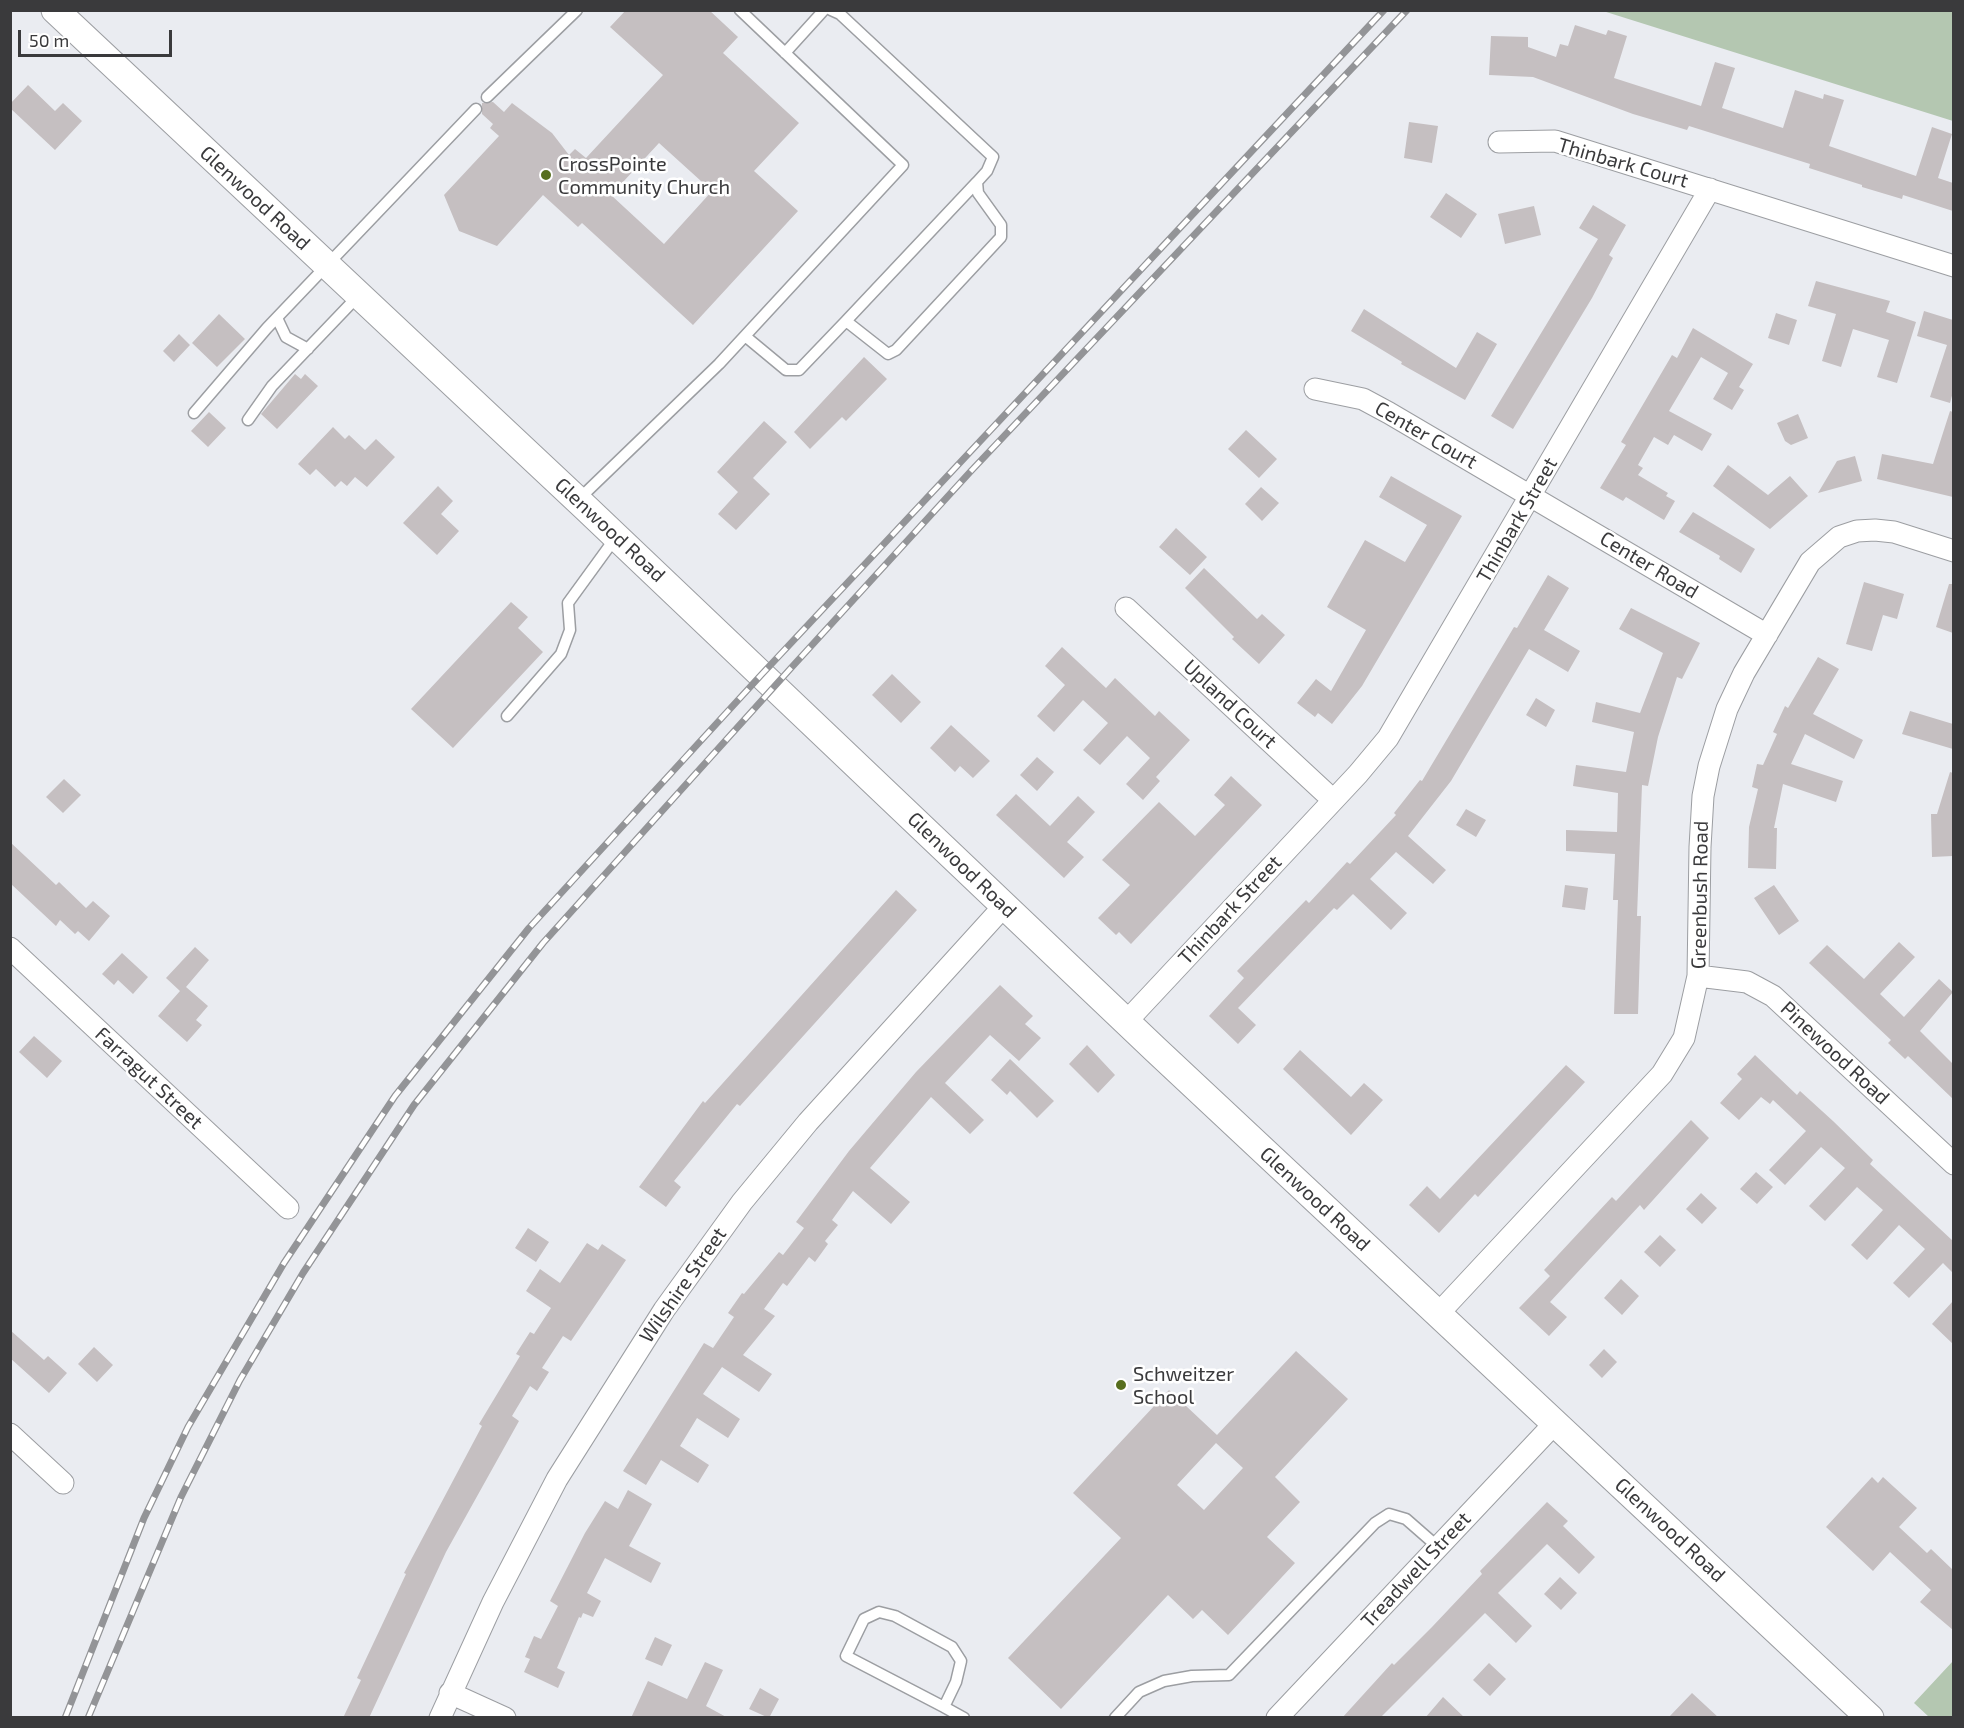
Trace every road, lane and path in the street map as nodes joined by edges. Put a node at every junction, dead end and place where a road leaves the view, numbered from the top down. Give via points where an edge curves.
1 (55, 10) edge
2 (577, 10) edge
3 (740, 10) edge
4 (824, 10) edge
5 (831, 10) edge
6 (785, 53) junction
7 (487, 97) dead end
8 (476, 109) dead end
9 (1499, 142) dead end
10 (977, 182) junction
11 (1710, 189) junction
12 (328, 266) junction
13 (1953, 266) edge
14 (359, 295) junction
15 (277, 318) junction
16 (846, 321) junction
17 (745, 336) junction
18 (308, 349) junction
19 (1315, 389) dead end
20 (194, 413) dead end
21 (248, 420) dead end
22 (1531, 495) junction
23 (578, 500) junction
24 (616, 537) junction
25 (1953, 551) edge
26 (1126, 608) dead end
27 (1767, 635) junction
28 (507, 716) dead end
29 (1333, 800) junction
30 (1004, 906) junction
31 (10, 948) edge
32 (1698, 976) junction
33 (1126, 1022) junction
34 (1953, 1164) edge
35 (288, 1208) dead end
36 (1438, 1314) junction
37 (1555, 1423) junction
38 (10, 1434) edge
39 (63, 1483) dead end
40 (1438, 1547) junction
41 (450, 1692) junction
42 (944, 1707) junction
43 (440, 1718) edge
44 (505, 1718) edge
45 (964, 1718) edge
46 (1115, 1718) edge
47 (1277, 1718) edge
48 (1870, 1718) edge

1 - 12 street, Glenwood Road
2 - 7 lane
3 - 6 lane
4 - 6 lane
5 - 10 lane via 840,14 993,156
6 - 17 lane via 903,165
8 - 12 lane
9 - 11 street, Thinbark Court via 1555,141
10 - 16 lane
10 - 16 lane via 978,193 1001,225 1001,237 896,350 888,354
11 - 13 street
11 - 22 street, Thinbark Street
12 - 14 street, Glenwood Road
12 - 15 lane
14 - 18 lane
14 - 23 street, Glenwood Road
15 - 18 lane via 286,337
15 - 20 lane
16 - 17 lane via 799,370 786,370
17 - 23 lane
18 - 21 lane via 261,399
19 - 22 street, Center Court via 1363,399
22 - 27 street, Center Road
22 - 29 street, Thinbark Street via 1388,738
23 - 24 street, Glenwood Road
24 - 28 lane via 568,603 570,630 561,654
24 - 30 street, Glenwood Road
25 - 27 street, Greenbush Road via 1894,532 1857,531 1839,537 1810,562
26 - 29 street, Upland Court
27 - 32 street, Greenbush Road via 1727,708 1703,796
29 - 33 street, Thinbark Street
30 - 33 street, Glenwood Road
30 - 41 street, Wilshire Street via 815,1113 689,1274 557,1479
31 - 35 street, Farragut Street
32 - 34 street, Pinewood Road via 1746,982 1773,996
32 - 36 street, Greenbush Road via 1689,1026 1662,1074
33 - 36 street, Glenwood Road
36 - 37 street, Glenwood Road
37 - 40 street, Treadwell Street
37 - 48 street, Glenwood Road
38 - 39 street
40 - 46 lane via 1406,1519 1389,1514 1375,1523 1229,1675 1164,1682 1138,1692
40 - 47 street, Treadwell Street
41 - 43 street, Wilshire Street
41 - 44 street
42 - 42 lane via 846,1656 864,1619 879,1612 895,1616 952,1647 961,1661
42 - 45 lane

